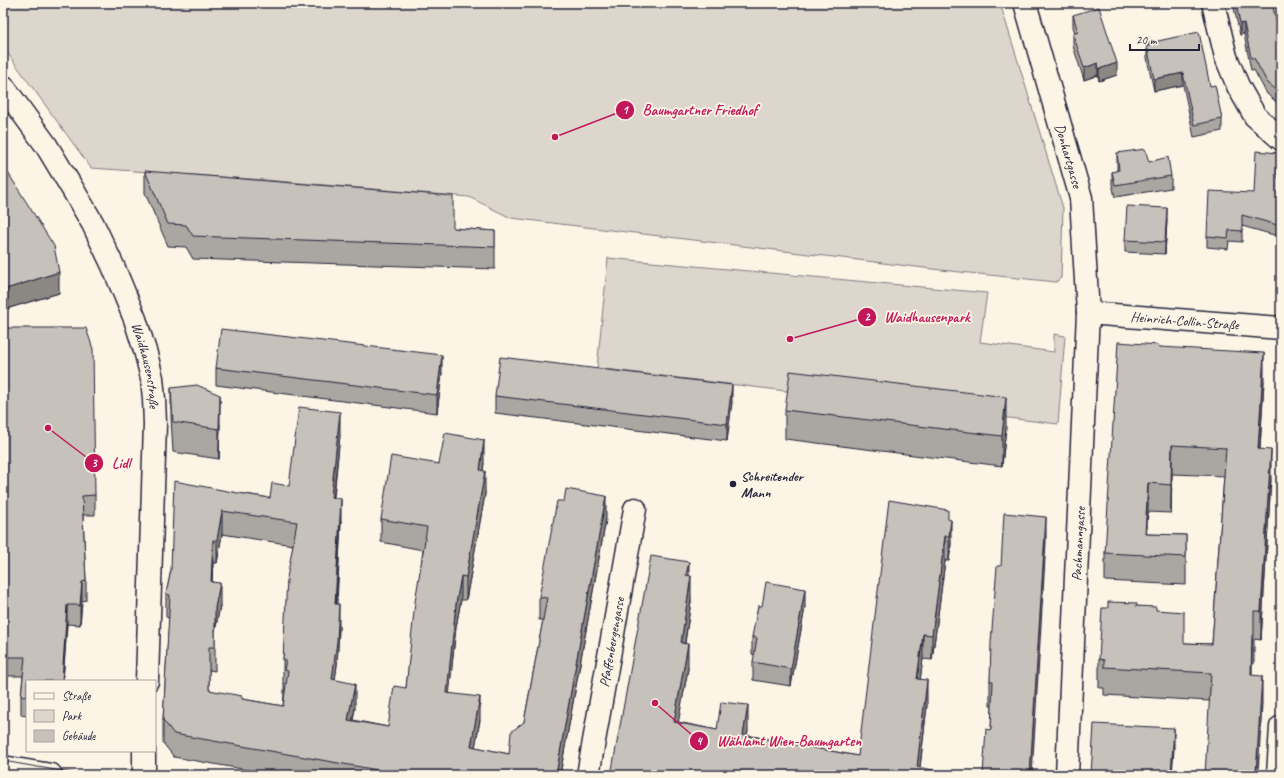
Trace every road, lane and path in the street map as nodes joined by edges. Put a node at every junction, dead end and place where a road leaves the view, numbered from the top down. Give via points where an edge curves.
1 (1025, 3) edge
2 (1213, 3) edge
3 (3, 86) edge
4 (1281, 139) edge
5 (1088, 313) junction
6 (1281, 328) edge
7 (635, 509) dead end
8 (147, 680) edge
9 (1281, 727) edge
10 (144, 752) edge
11 (3, 767) edge
12 (51, 775) edge
13 (144, 775) edge
14 (588, 775) edge
15 (1067, 775) edge
16 (1278, 775) edge

1 - 5 street, Donhartgasse via 1081,198
2 - 4 street via 1226,56 1238,86 1255,116
3 - 8 street, Waidhausenstraße via 46,145 93,224 135,319 152,378 155,424
5 - 6 street, Heinrich-Collin-Straße
5 - 15 street, Pachmanngasse
7 - 14 street, Pfaffenbergengasse
9 - 16 street
10 - 13 street
11 - 12 street

